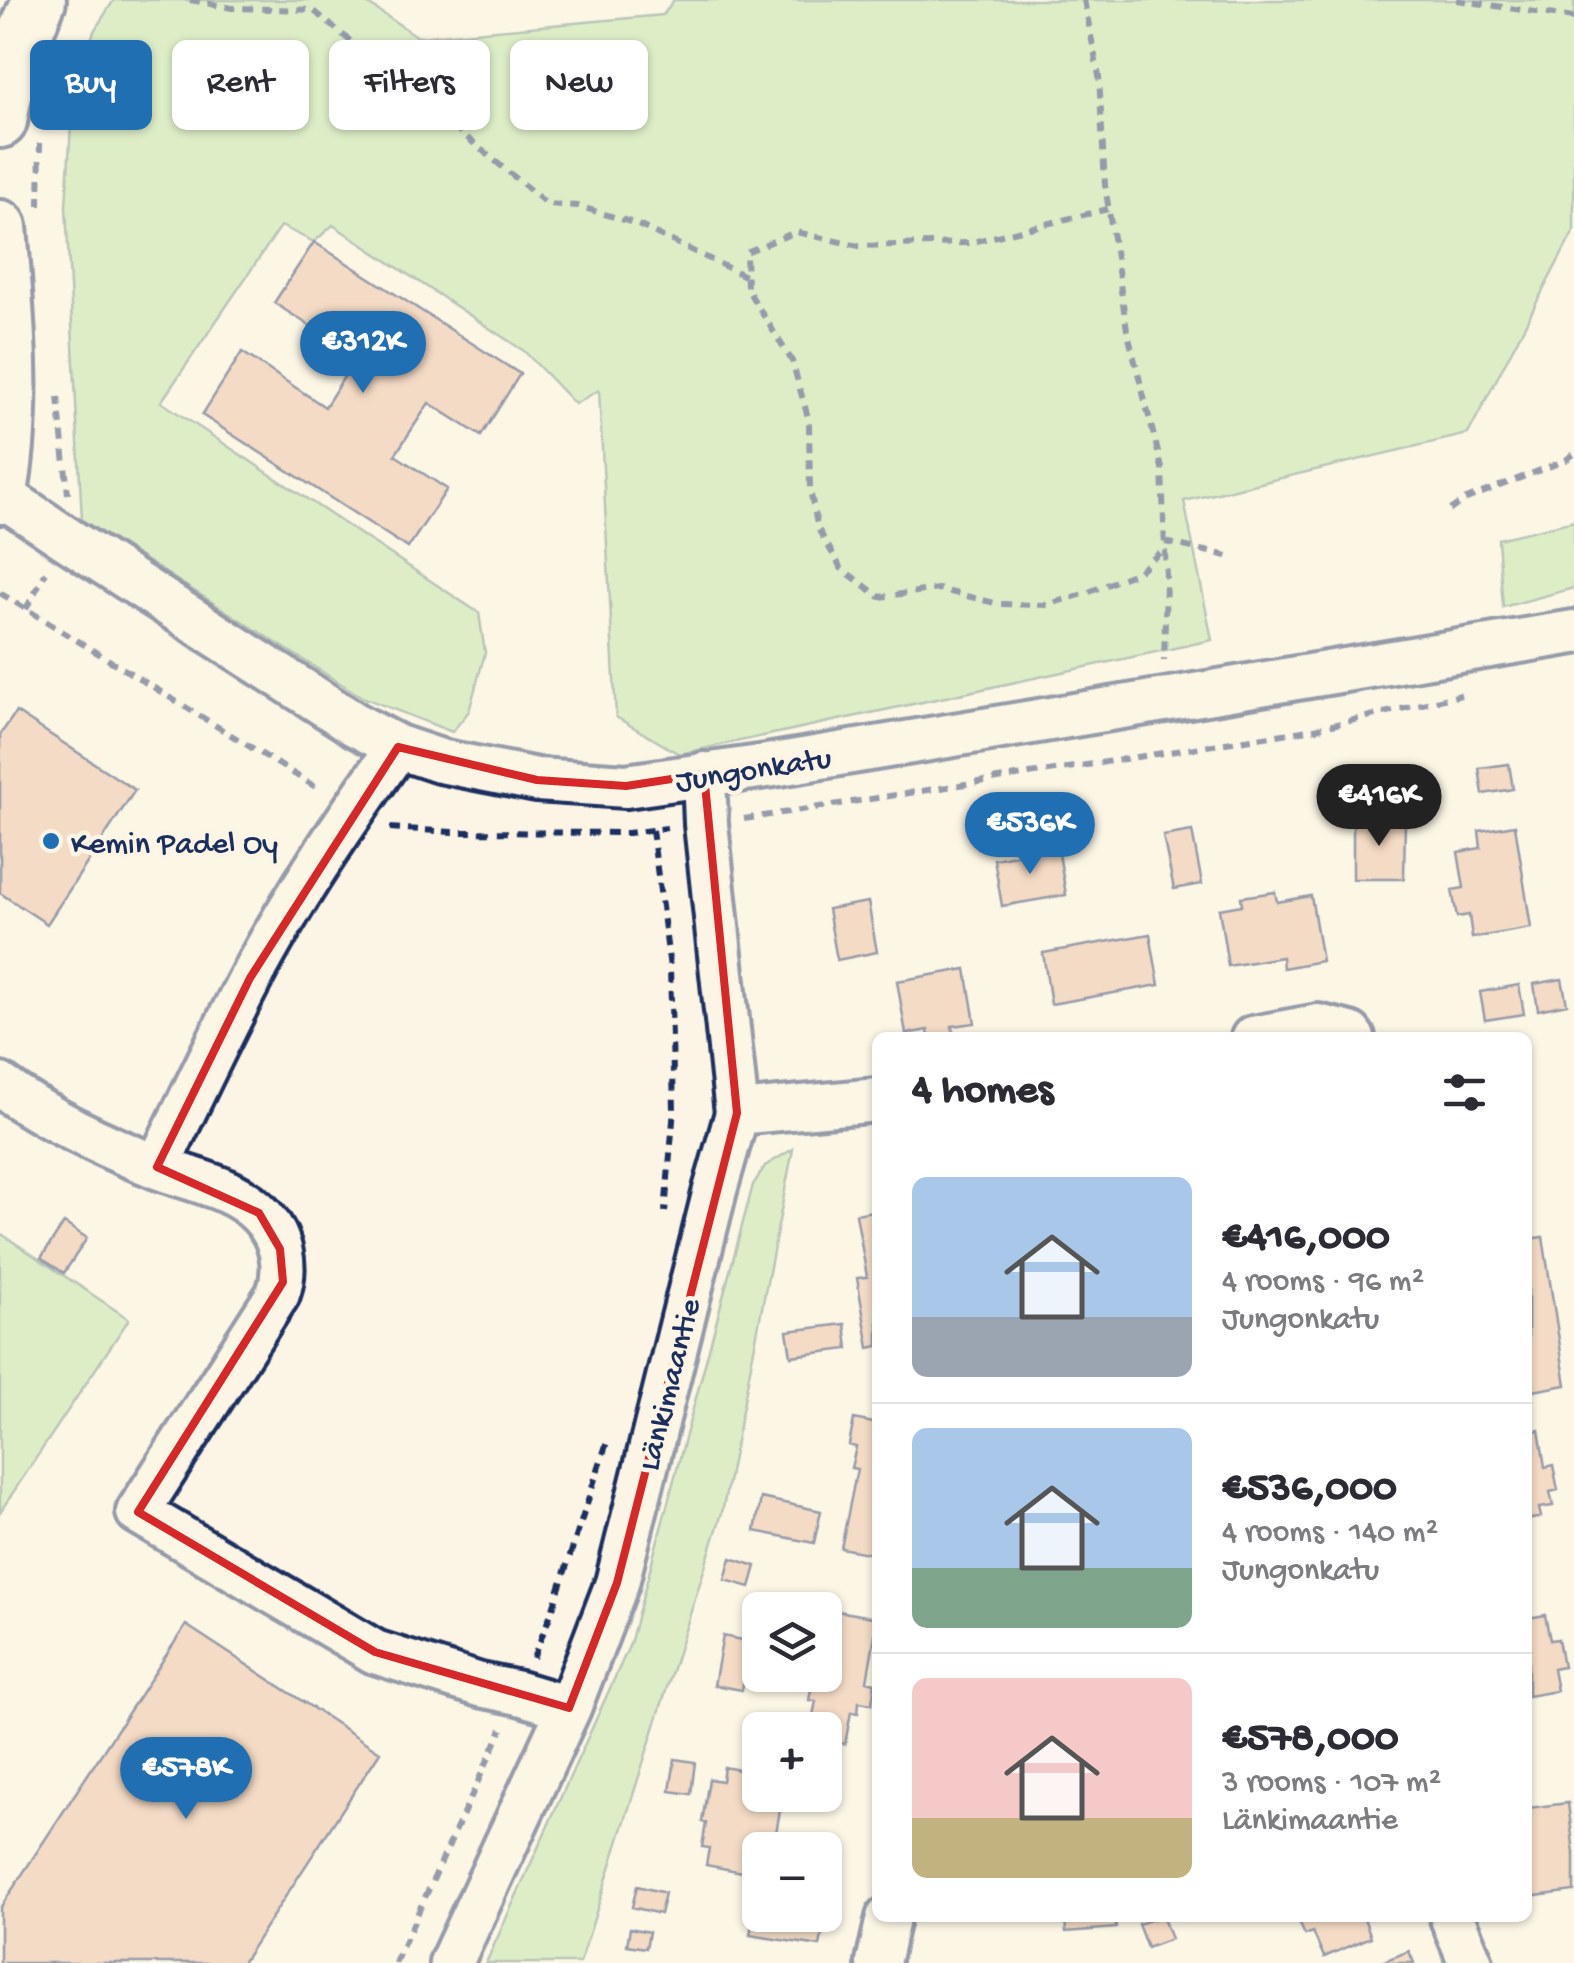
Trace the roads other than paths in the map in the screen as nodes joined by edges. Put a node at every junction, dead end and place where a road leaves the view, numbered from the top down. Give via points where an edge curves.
1 (40, 0) edge
2 (0, 121) edge
3 (0, 227) edge
4 (0, 495) edge
5 (1574, 632) edge
6 (398, 747) junction
7 (704, 774) junction
8 (1286, 1032) edge
9 (1342, 1032) edge
10 (0, 1085) edge
11 (872, 1101) edge
12 (737, 1113) junction
13 (157, 1167) junction
14 (568, 1708) junction
15 (887, 1922) edge
16 (1454, 1922) edge
17 (451, 1963) edge
18 (878, 1963) edge
19 (1470, 1963) edge

1 - 2 street via 10,73
3 - 4 street via 9,340
4 - 6 street, Jungonkatu
5 - 7 street, Jungonkatu
6 - 7 street, Jungonkatu via 537,780 626,786
6 - 13 street via 250,978
7 - 12 street, Länkimaantie
8 - 9 street via 1318,1026
10 - 13 street via 74,1131
11 - 12 street
12 - 14 street, Länkimaantie via 617,1583
13 - 14 street via 238,1197 259,1212 280,1248 283,1282 138,1512 375,1652
14 - 17 street, Länkimaantie
15 - 18 street
16 - 19 street

